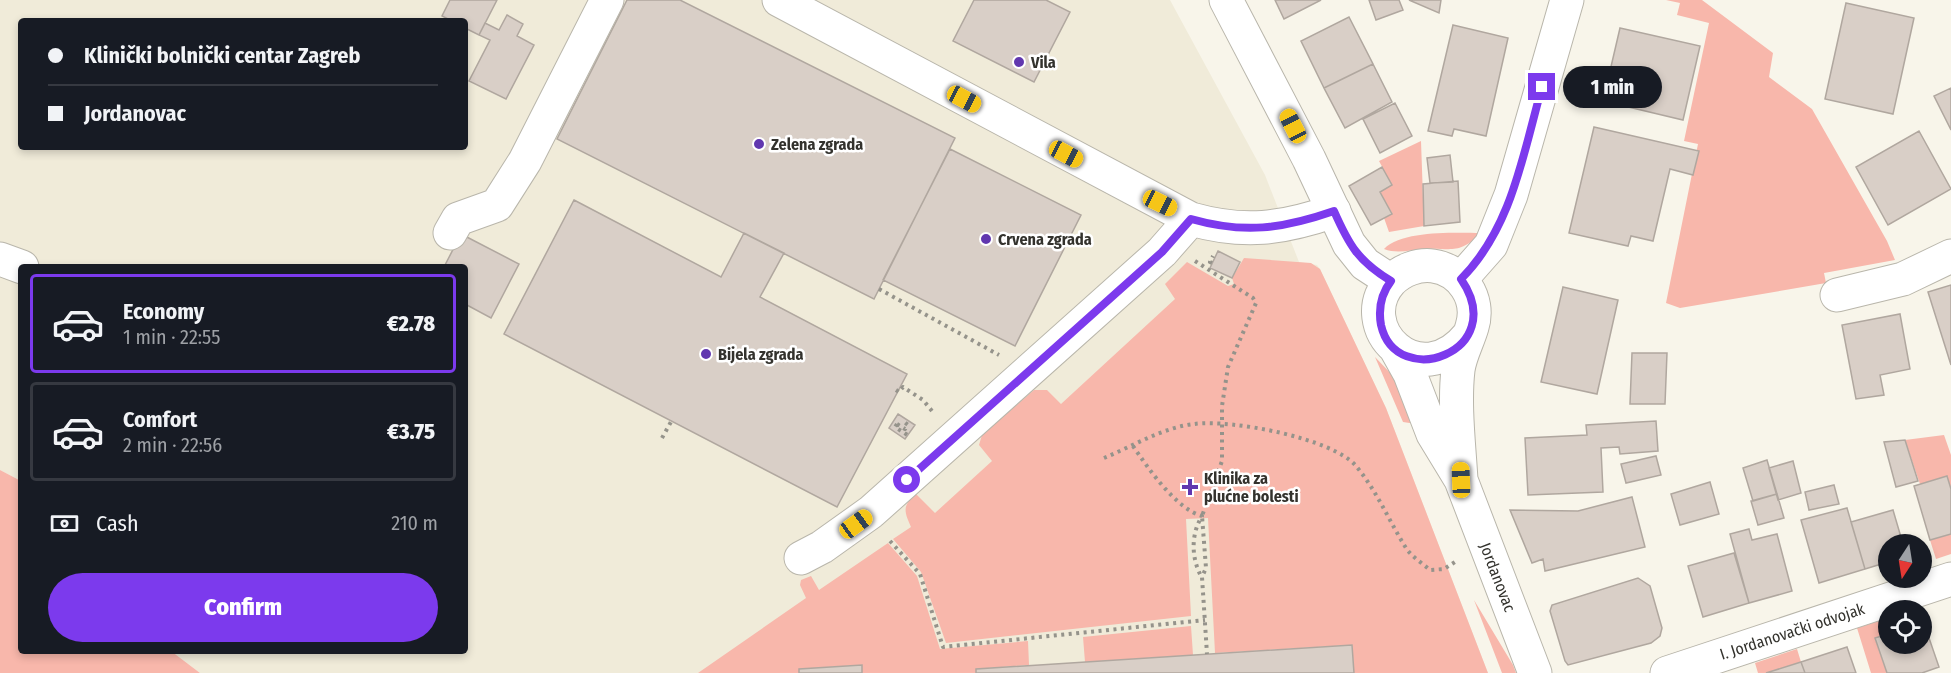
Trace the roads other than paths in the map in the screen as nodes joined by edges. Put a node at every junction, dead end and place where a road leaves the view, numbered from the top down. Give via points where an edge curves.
1 (607, 0) edge
2 (779, 0) edge
3 (1226, 0) edge
4 (1567, 0) edge
5 (827, 11) edge
6 (1334, 211) junction
7 (1191, 219) junction
8 (450, 232) dead end
9 (1951, 256) edge
10 (0, 259) edge
11 (18, 266) edge
12 (1461, 279) junction
13 (1391, 281) junction
14 (1837, 295) dead end
15 (1469, 335) junction
16 (1396, 349) junction
17 (1461, 480) junction
18 (801, 558) dead end
19 (1951, 579) edge
20 (1535, 673) edge
21 (1667, 673) edge

1 - 8 main road via 525,161 497,206 458,219
2 - 5 main road
3 - 6 main road
4 - 12 main road via 1511,195 1491,245
5 - 7 main road
6 - 7 main road via 1265,229 1211,225
6 - 13 main road via 1356,255
7 - 18 main road via 1162,252 871,512
9 - 14 main road via 1895,282
10 - 11 main road
12 - 13 main road via 1442,267 1429,265 1413,267
12 - 15 main road via 1474,304
13 - 16 main road via 1381,298 1379,314 1382,329
15 - 16 main road via 1460,347 1432,360 1416,359
15 - 17 main road via 1458,371
16 - 17 main road via 1433,434
17 - 20 main road, Jordanovac
19 - 21 main road, I. Jordanovački odvojak

